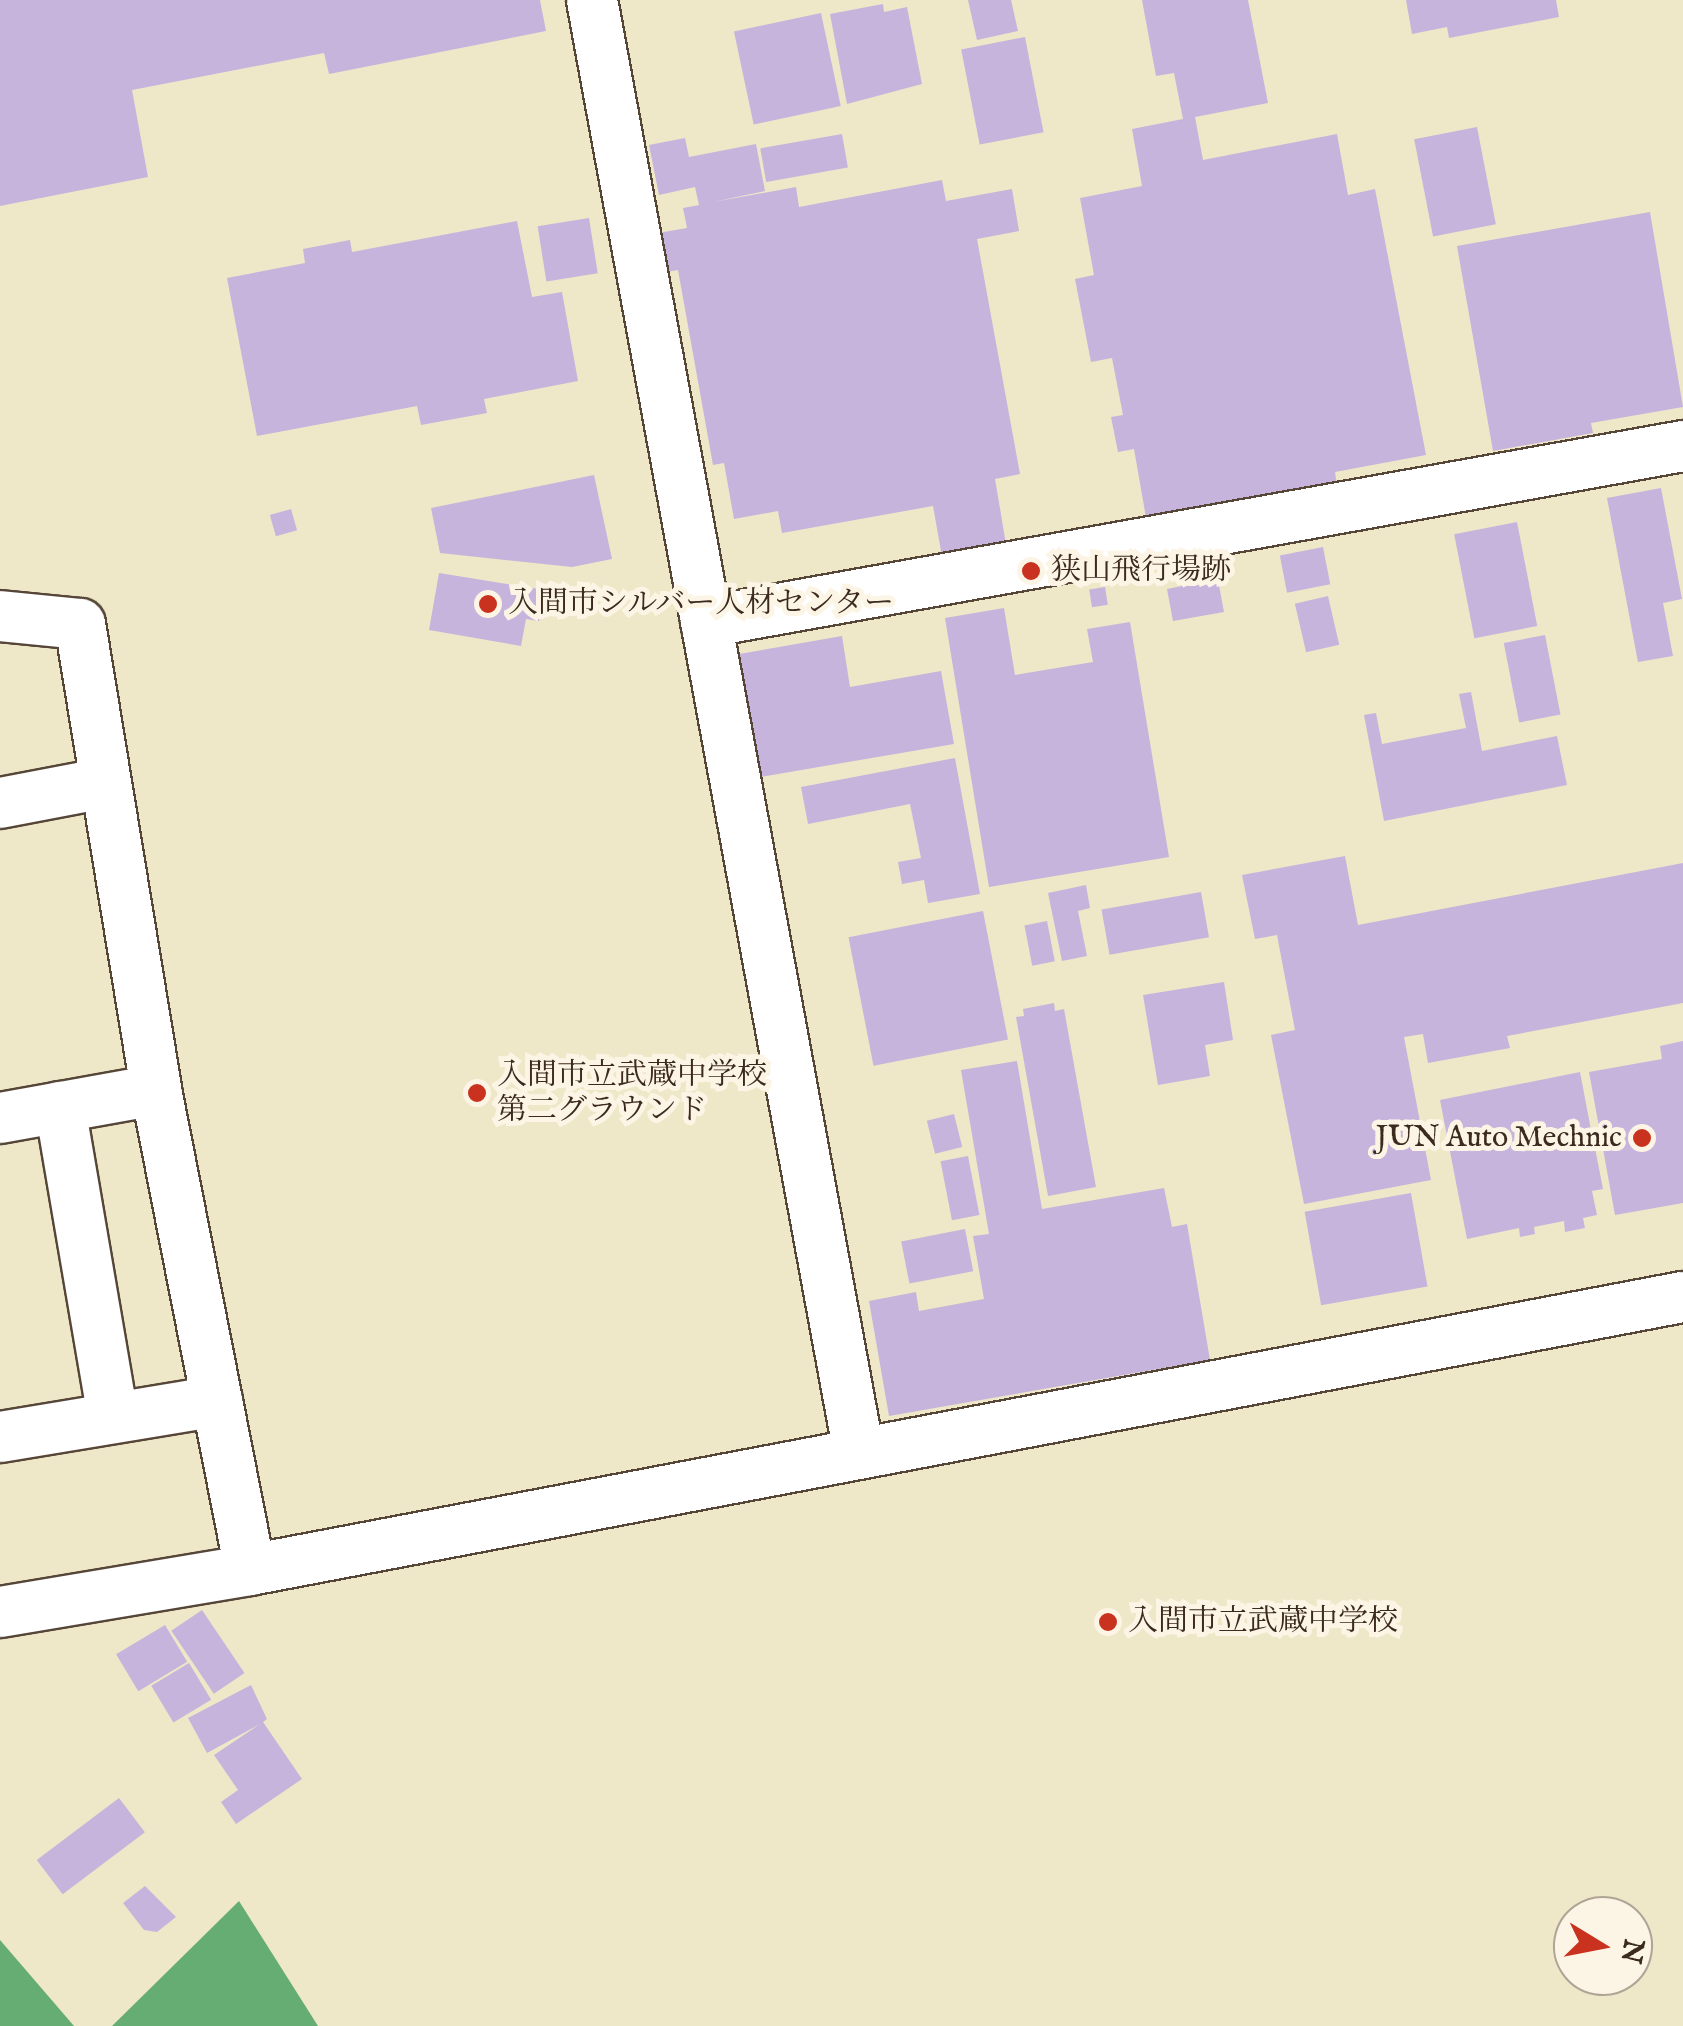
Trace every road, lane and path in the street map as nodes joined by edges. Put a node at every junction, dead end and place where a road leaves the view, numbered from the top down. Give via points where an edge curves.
1 (592, 0) edge
2 (1683, 446) edge
3 (0, 616) edge
4 (706, 622) junction
5 (105, 783) junction
6 (0, 803) edge
7 (156, 1090) junction
8 (60, 1107) junction
9 (0, 1118) edge
10 (1683, 1297) edge
11 (218, 1401) junction
12 (113, 1418) junction
13 (0, 1437) edge
14 (860, 1454) junction
15 (250, 1570) junction
16 (0, 1612) edge

1 - 4 street
2 - 4 street
3 - 5 street via 80,624
4 - 14 street
5 - 6 street
5 - 7 street
7 - 8 street
7 - 11 street
8 - 9 street
8 - 12 street
10 - 14 street
11 - 12 street
11 - 15 street
12 - 13 street
14 - 15 street
15 - 16 street

